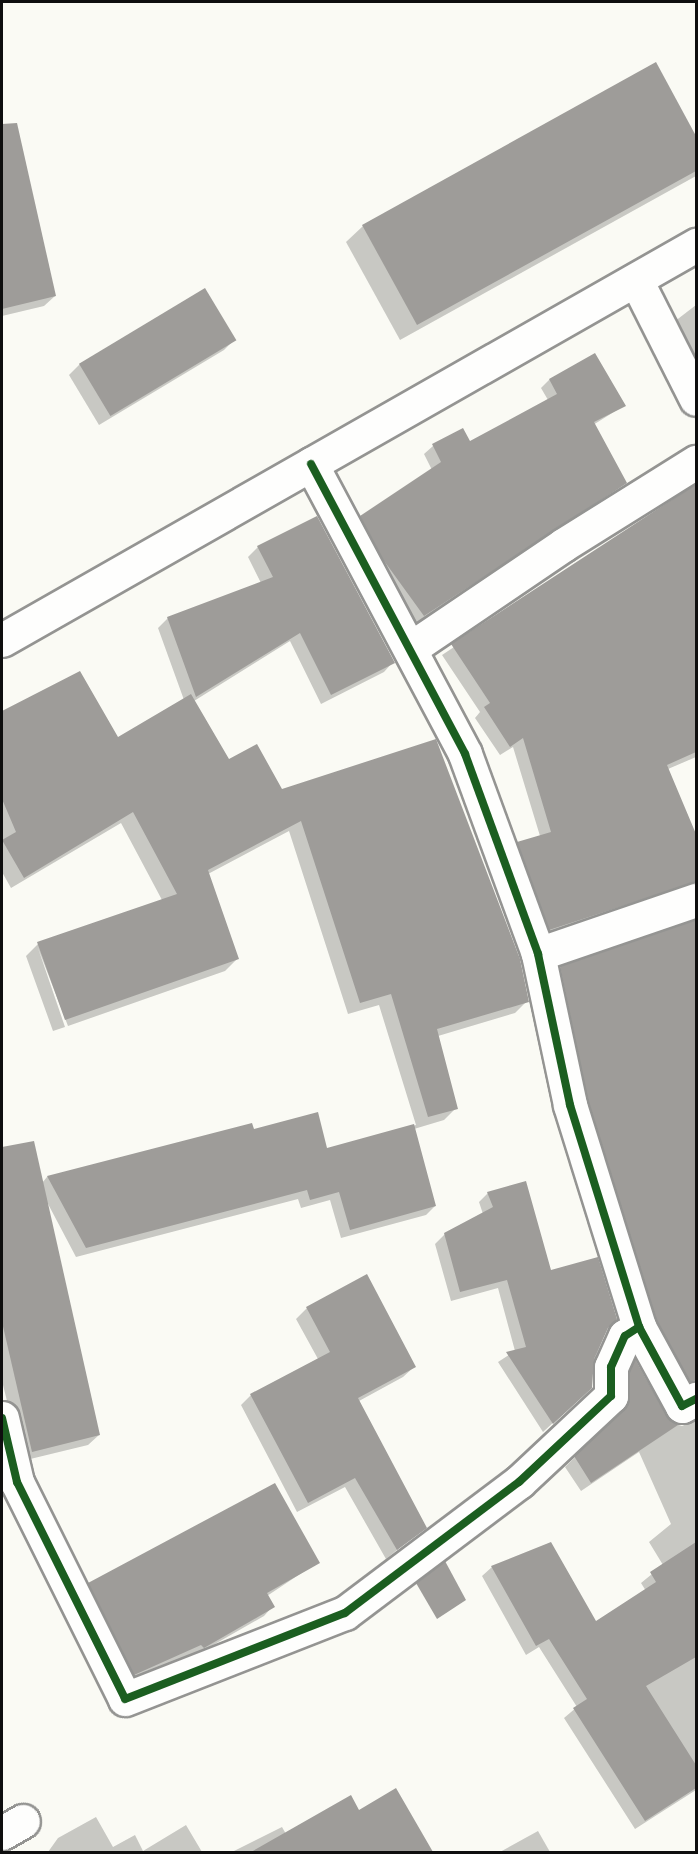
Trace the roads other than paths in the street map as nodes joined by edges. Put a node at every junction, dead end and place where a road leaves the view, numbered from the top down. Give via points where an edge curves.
1 (696, 245) edge
2 (636, 280) junction
3 (696, 399) edge
4 (696, 462) edge
5 (311, 464) junction
6 (2, 640) edge
7 (411, 648) junction
8 (696, 900) edge
9 (538, 954) junction
10 (639, 1327) junction
11 (696, 1399) edge
12 (2, 1418) edge

1 - 2 street
2 - 3 street
2 - 5 street
4 - 7 street via 562,545
5 - 6 street
5 - 7 street
7 - 9 street via 465,754
8 - 9 street
9 - 10 street via 570,1105
10 - 11 street via 682,1406
10 - 12 street via 625,1336 611,1367 611,1396 519,1482 345,1613 125,1699 17,1482

